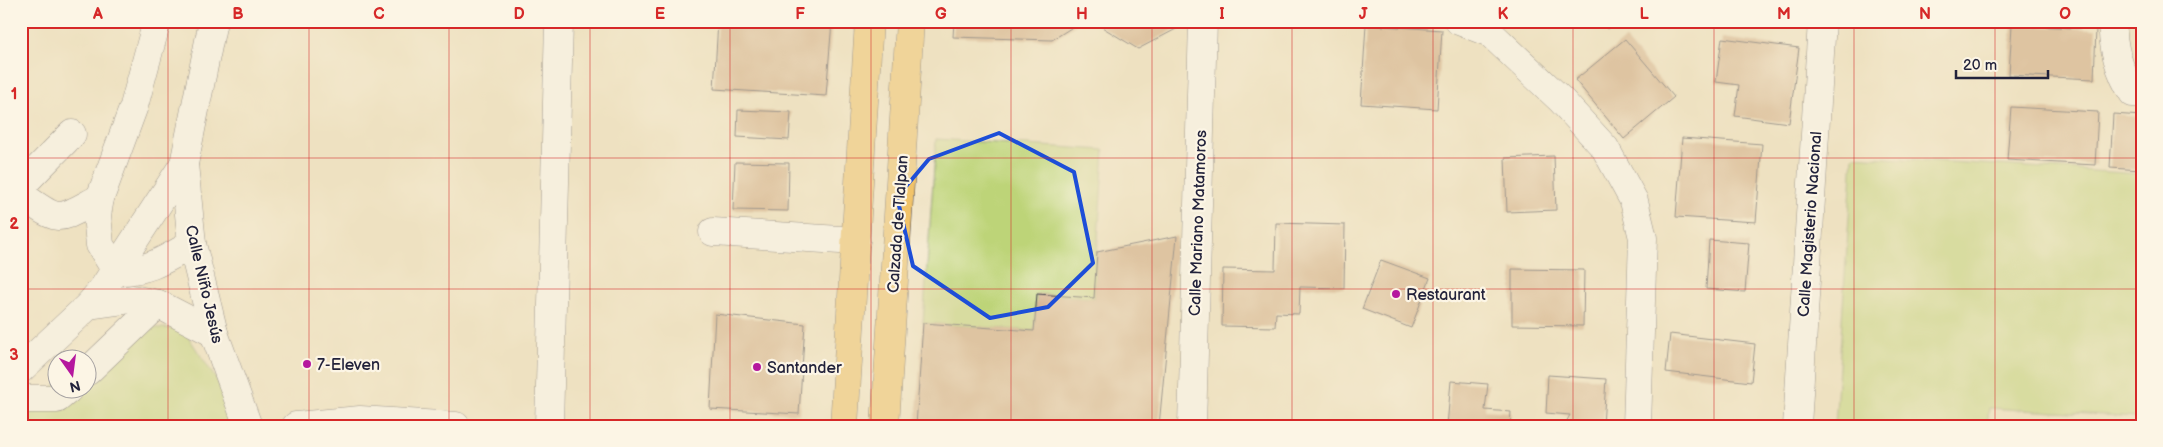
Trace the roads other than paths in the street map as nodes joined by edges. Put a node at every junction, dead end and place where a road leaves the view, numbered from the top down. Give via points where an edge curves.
1 (157, 21) edge
2 (213, 21) edge
3 (559, 21) edge
4 (869, 21) edge
5 (910, 21) edge
6 (1203, 21) edge
7 (1459, 21) edge
8 (1822, 21) edge
9 (2113, 21) edge
10 (2142, 93) edge
11 (72, 134) dead end
12 (184, 164) junction
13 (21, 186) edge
14 (21, 194) edge
15 (100, 198) junction
16 (713, 232) dead end
17 (856, 241) junction
18 (192, 244) junction
19 (116, 270) junction
20 (158, 304) junction
21 (88, 305) junction
22 (214, 333) junction
23 (98, 361) edge
24 (21, 369) edge
25 (21, 399) edge
26 (48, 399) edge
27 (248, 426) edge
28 (296, 426) edge
29 (456, 426) edge
30 (549, 426) edge
31 (844, 426) edge
32 (885, 426) edge
33 (1192, 426) edge
34 (1637, 426) edge
35 (1797, 426) edge

1 - 15 street via 134,106
2 - 12 street, Calle Niño Jesús
3 - 30 street
4 - 17 main road
5 - 32 main road, Calzada de Tlalpan
6 - 33 street, Calle Mariano Matamoros
7 - 34 street via 1490,33 1561,100 1604,148 1634,201 1643,238
8 - 35 street, Calle Magisterio Nacional
9 - 10 street via 2112,34 2125,81 2133,93
11 - 13 street
12 - 18 street, Calle Niño Jesús
12 - 19 street
14 - 15 street via 52,217 66,216
15 - 19 street via 97,215 100,245
16 - 17 street
17 - 31 main road
18 - 19 street via 141,270
18 - 22 street, Calle Niño Jesús
19 - 21 street
20 - 21 street via 132,300
20 - 22 street
20 - 23 street
21 - 24 street
22 - 27 street, Calle Niño Jesús
25 - 26 street
28 - 29 street via 360,420

